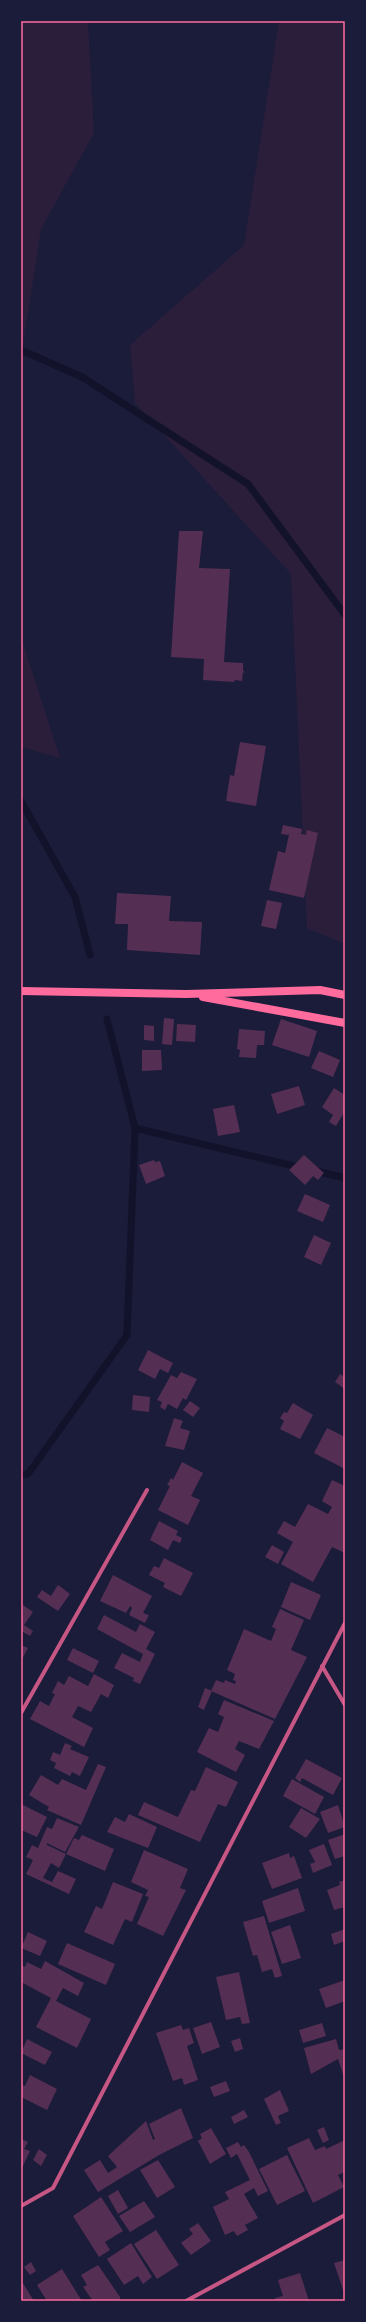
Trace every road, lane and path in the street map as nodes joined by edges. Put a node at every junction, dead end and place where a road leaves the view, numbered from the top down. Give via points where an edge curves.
1 (21, 991) edge
2 (186, 994) junction
3 (345, 996) edge
4 (345, 1023) edge
5 (146, 1490) dead end
6 (345, 1623) edge
7 (322, 1666) junction
8 (345, 1705) edge
9 (21, 1713) edge
10 (21, 2206) edge
11 (345, 2215) edge
12 (186, 2301) edge

1 - 2 main road
2 - 3 main road via 320,990
2 - 4 main road
5 - 9 street
6 - 7 street
7 - 8 street
7 - 10 street via 53,2188
11 - 12 street

